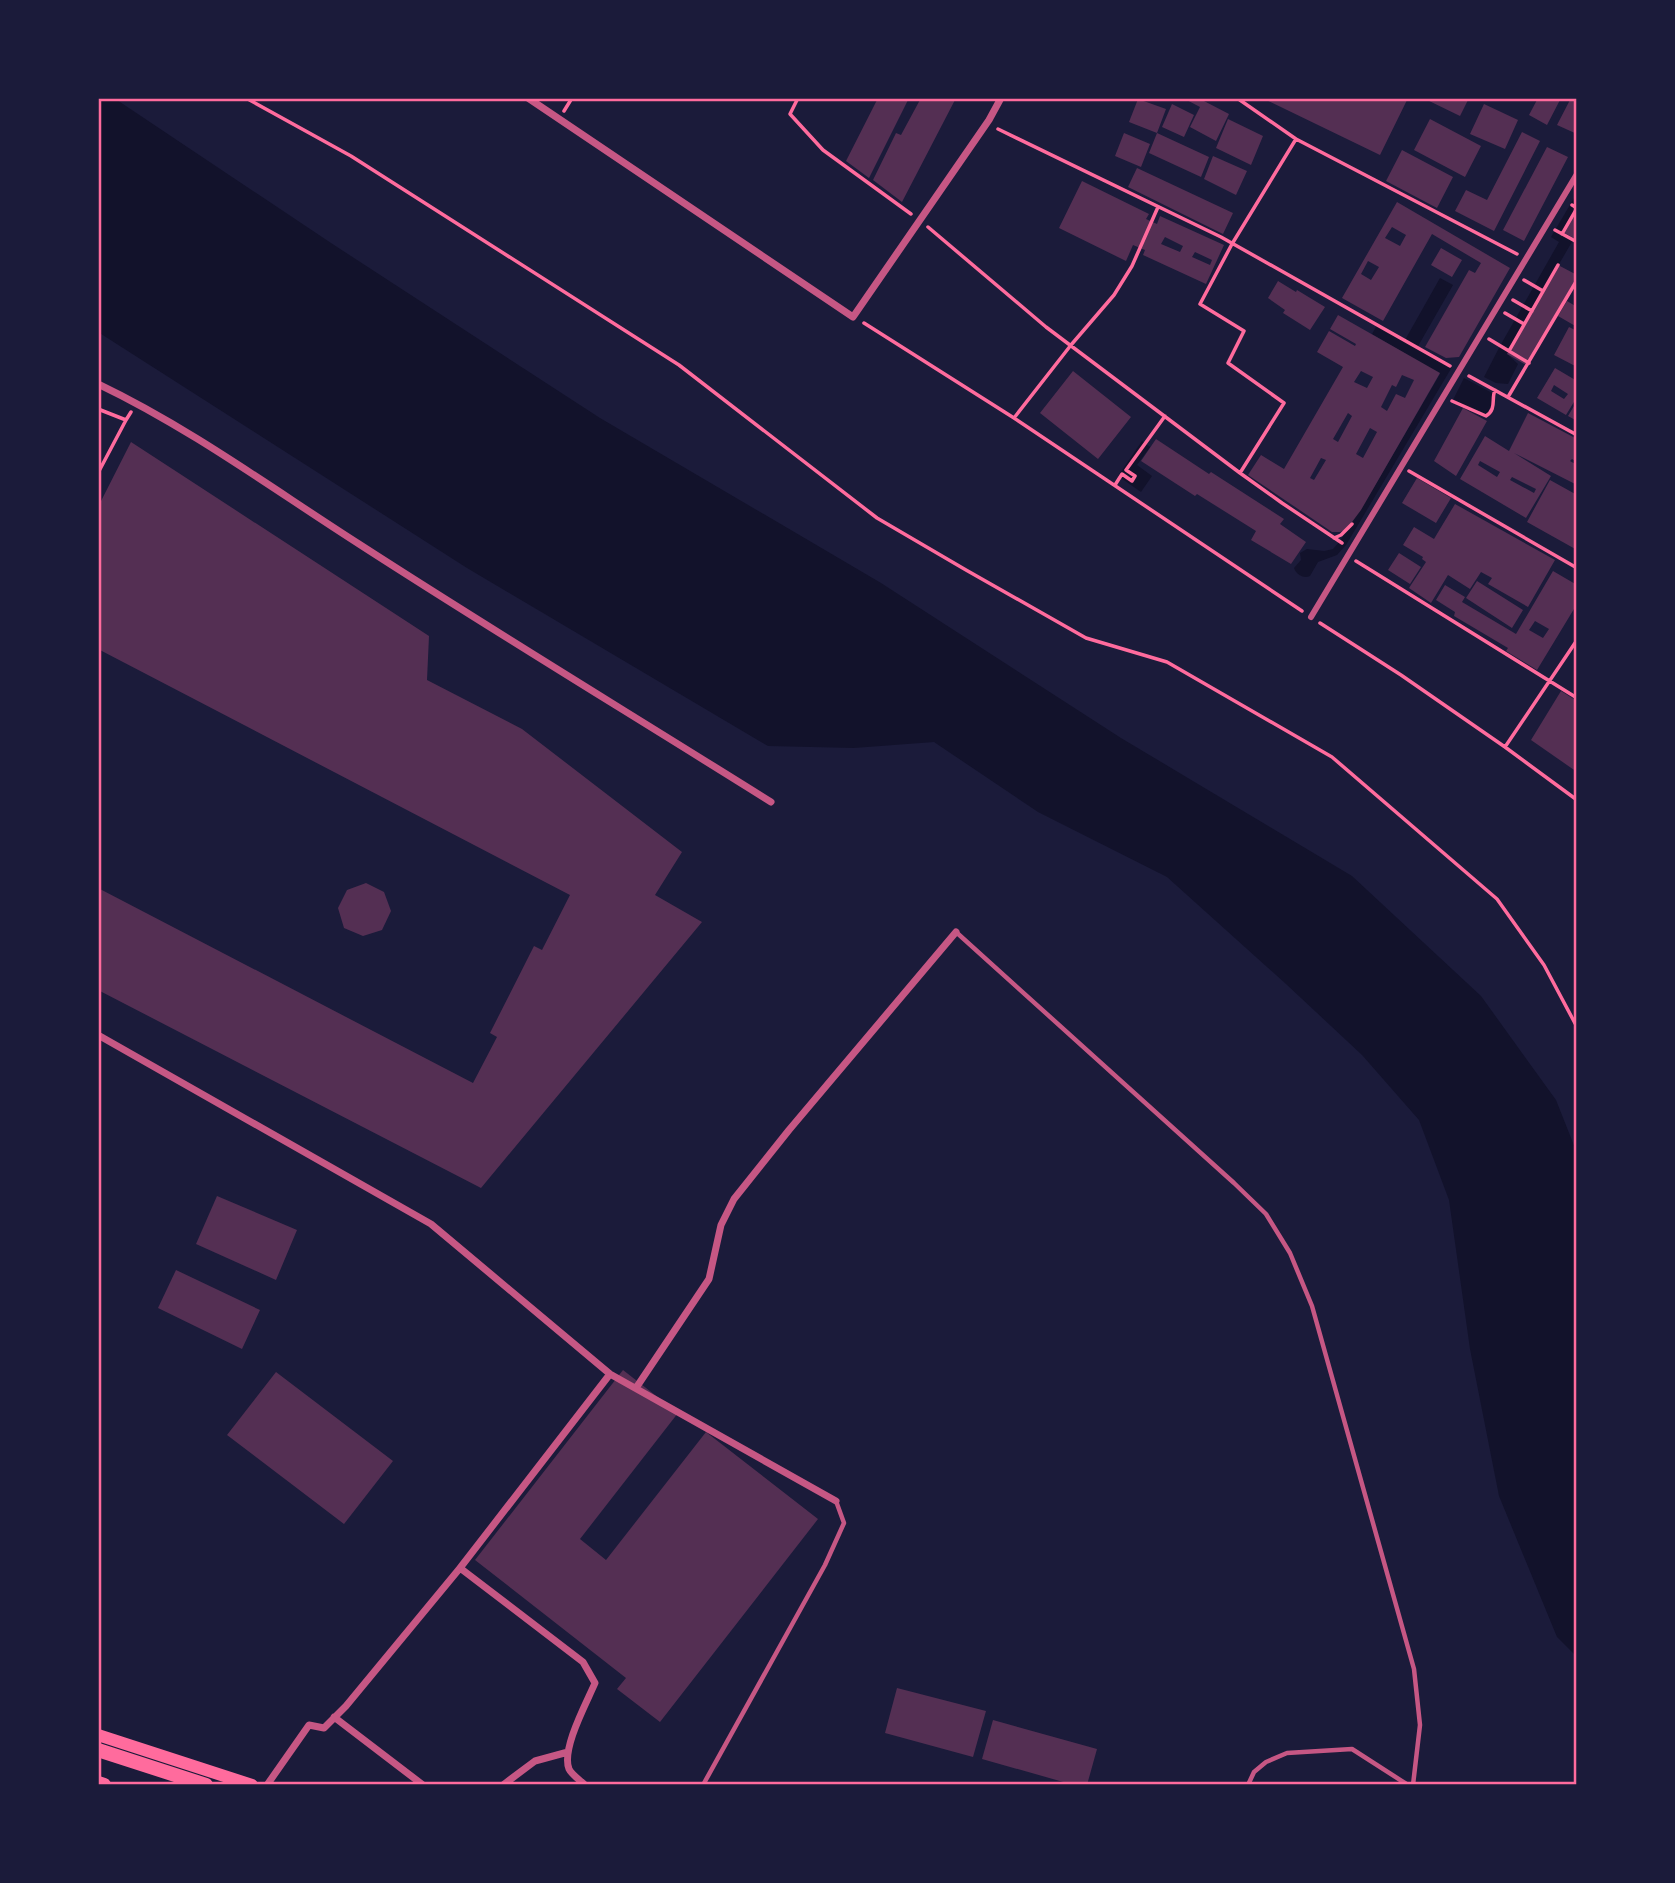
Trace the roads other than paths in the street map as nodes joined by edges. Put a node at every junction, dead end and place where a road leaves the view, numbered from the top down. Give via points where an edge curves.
1 (528, 98) edge
2 (1002, 98) edge
3 (1577, 174) edge
4 (98, 384) edge
5 (1311, 617) road end
6 (771, 802) dead end
7 (956, 932) joint
8 (98, 1035) edge
9 (610, 1374) junction
10 (636, 1388) junction
11 (835, 1502) joint
12 (460, 1568) junction
13 (334, 1717) junction
14 (98, 1735) edge
15 (98, 1750) edge
16 (568, 1752) junction
17 (98, 1783) edge
18 (104, 1785) edge
19 (206, 1785) edge
20 (252, 1785) edge
21 (267, 1785) edge
22 (423, 1785) edge
23 (503, 1785) edge
24 (585, 1785) edge
25 (703, 1785) edge
26 (1248, 1785) edge
27 (1411, 1785) edge

1 - 2 street via 853,317
3 - 5 street
4 - 6 street via 175,425
7 - 10 street via 734,1199 721,1225 709,1279
7 - 27 lane via 1266,1214 1290,1253 1312,1306 1414,1669 1420,1725
8 - 9 street via 431,1224
9 - 10 street
9 - 12 street
10 - 11 street
11 - 25 lane via 844,1523 825,1565
12 - 13 street
12 - 16 street via 583,1662 595,1683
13 - 21 street via 324,1728 309,1725
13 - 22 street
14 - 20 main road
15 - 19 highway
16 - 23 street via 535,1761
16 - 24 street via 568,1767
17 - 18 highway
26 - 27 lane via 1266,1762 1287,1753 1352,1749

